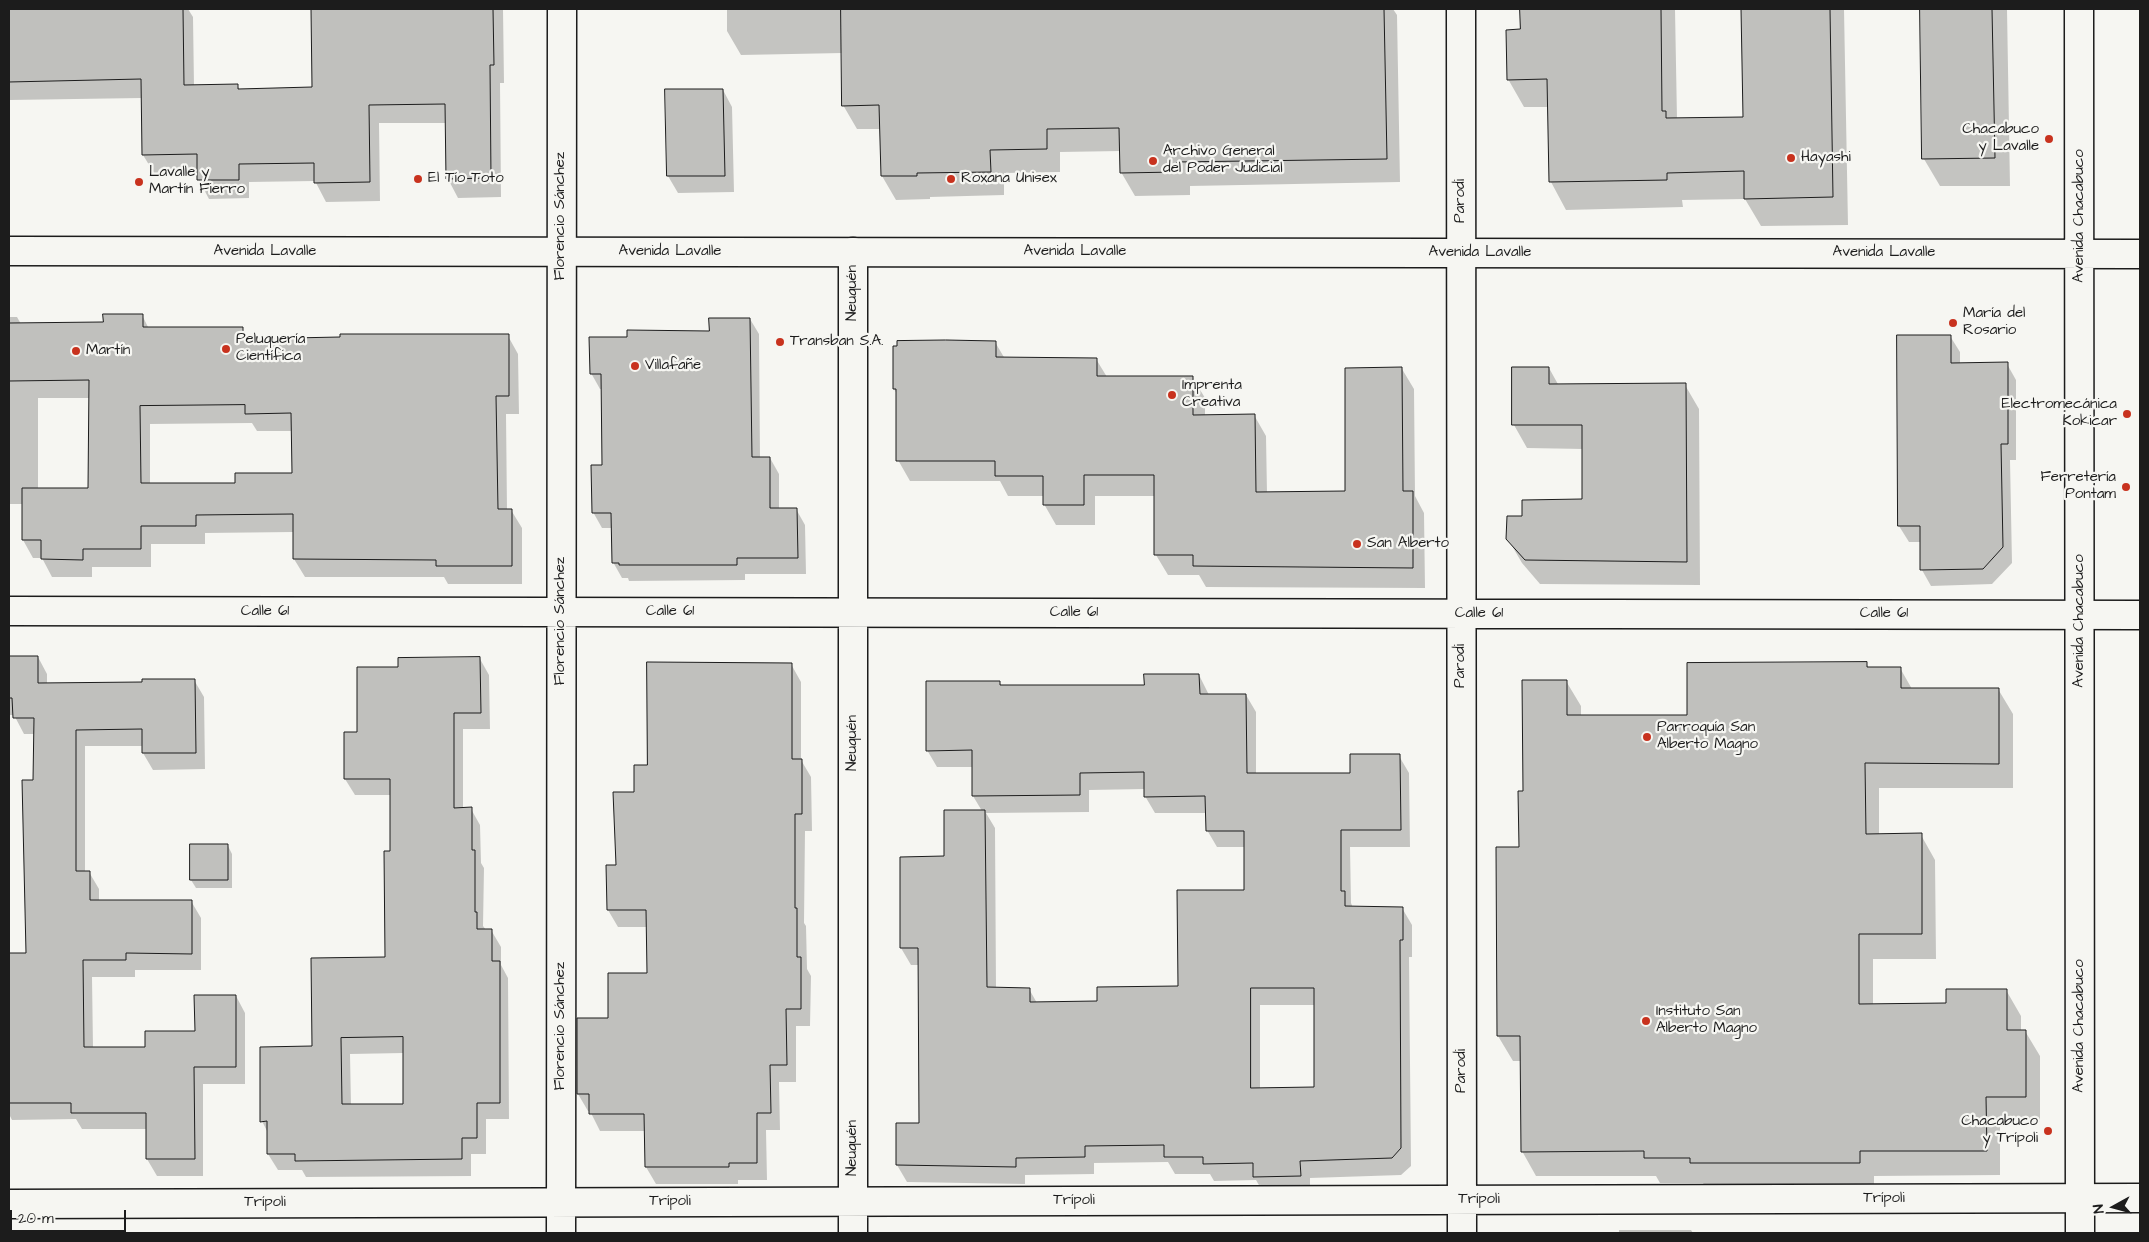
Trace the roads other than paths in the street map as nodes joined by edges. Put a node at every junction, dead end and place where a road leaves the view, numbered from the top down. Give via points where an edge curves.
1 (562, 9) edge
2 (1461, 9) edge
3 (2079, 9) edge
4 (9, 251) edge
5 (561, 252) junction
6 (853, 252) junction
7 (1462, 253) junction
8 (2080, 254) junction
9 (2140, 254) edge
10 (9, 611) edge
11 (561, 612) junction
12 (853, 613) junction
13 (1461, 614) junction
14 (2080, 615) junction
15 (2140, 615) edge
16 (2140, 1198) edge
17 (2080, 1199) junction
18 (1462, 1200) junction
19 (853, 1201) junction
20 (561, 1202) junction
21 (9, 1204) edge
22 (561, 1233) edge
23 (853, 1233) edge
24 (1462, 1233) edge
25 (2080, 1233) edge

1 - 5 street, Florencio Sánchez
2 - 7 street, Parodi
3 - 8 street, Avenida Chacabuco
4 - 5 street, Avenida Lavalle
5 - 6 street, Avenida Lavalle
5 - 11 street, Florencio Sánchez
6 - 7 street, Avenida Lavalle
6 - 12 street, Neuquén
7 - 8 street, Avenida Lavalle
7 - 13 street, Parodi
8 - 9 street, Avenida Lavalle
8 - 14 street, Avenida Chacabuco
10 - 11 street, Calle 61
11 - 12 street, Calle 61
11 - 20 street, Florencio Sánchez
12 - 13 street, Calle 61
12 - 19 street, Neuquén
13 - 14 street, Calle 61
13 - 18 street, Parodi
14 - 15 street, Calle 61
14 - 17 street, Avenida Chacabuco
16 - 17 street, Trípoli
17 - 18 street, Trípoli
17 - 25 street, Avenida Chacabuco
18 - 19 street, Trípoli
18 - 24 street, Parodi
19 - 20 street, Trípoli
19 - 23 street, Neuquén
20 - 21 street, Trípoli
20 - 22 street, Florencio Sánchez

